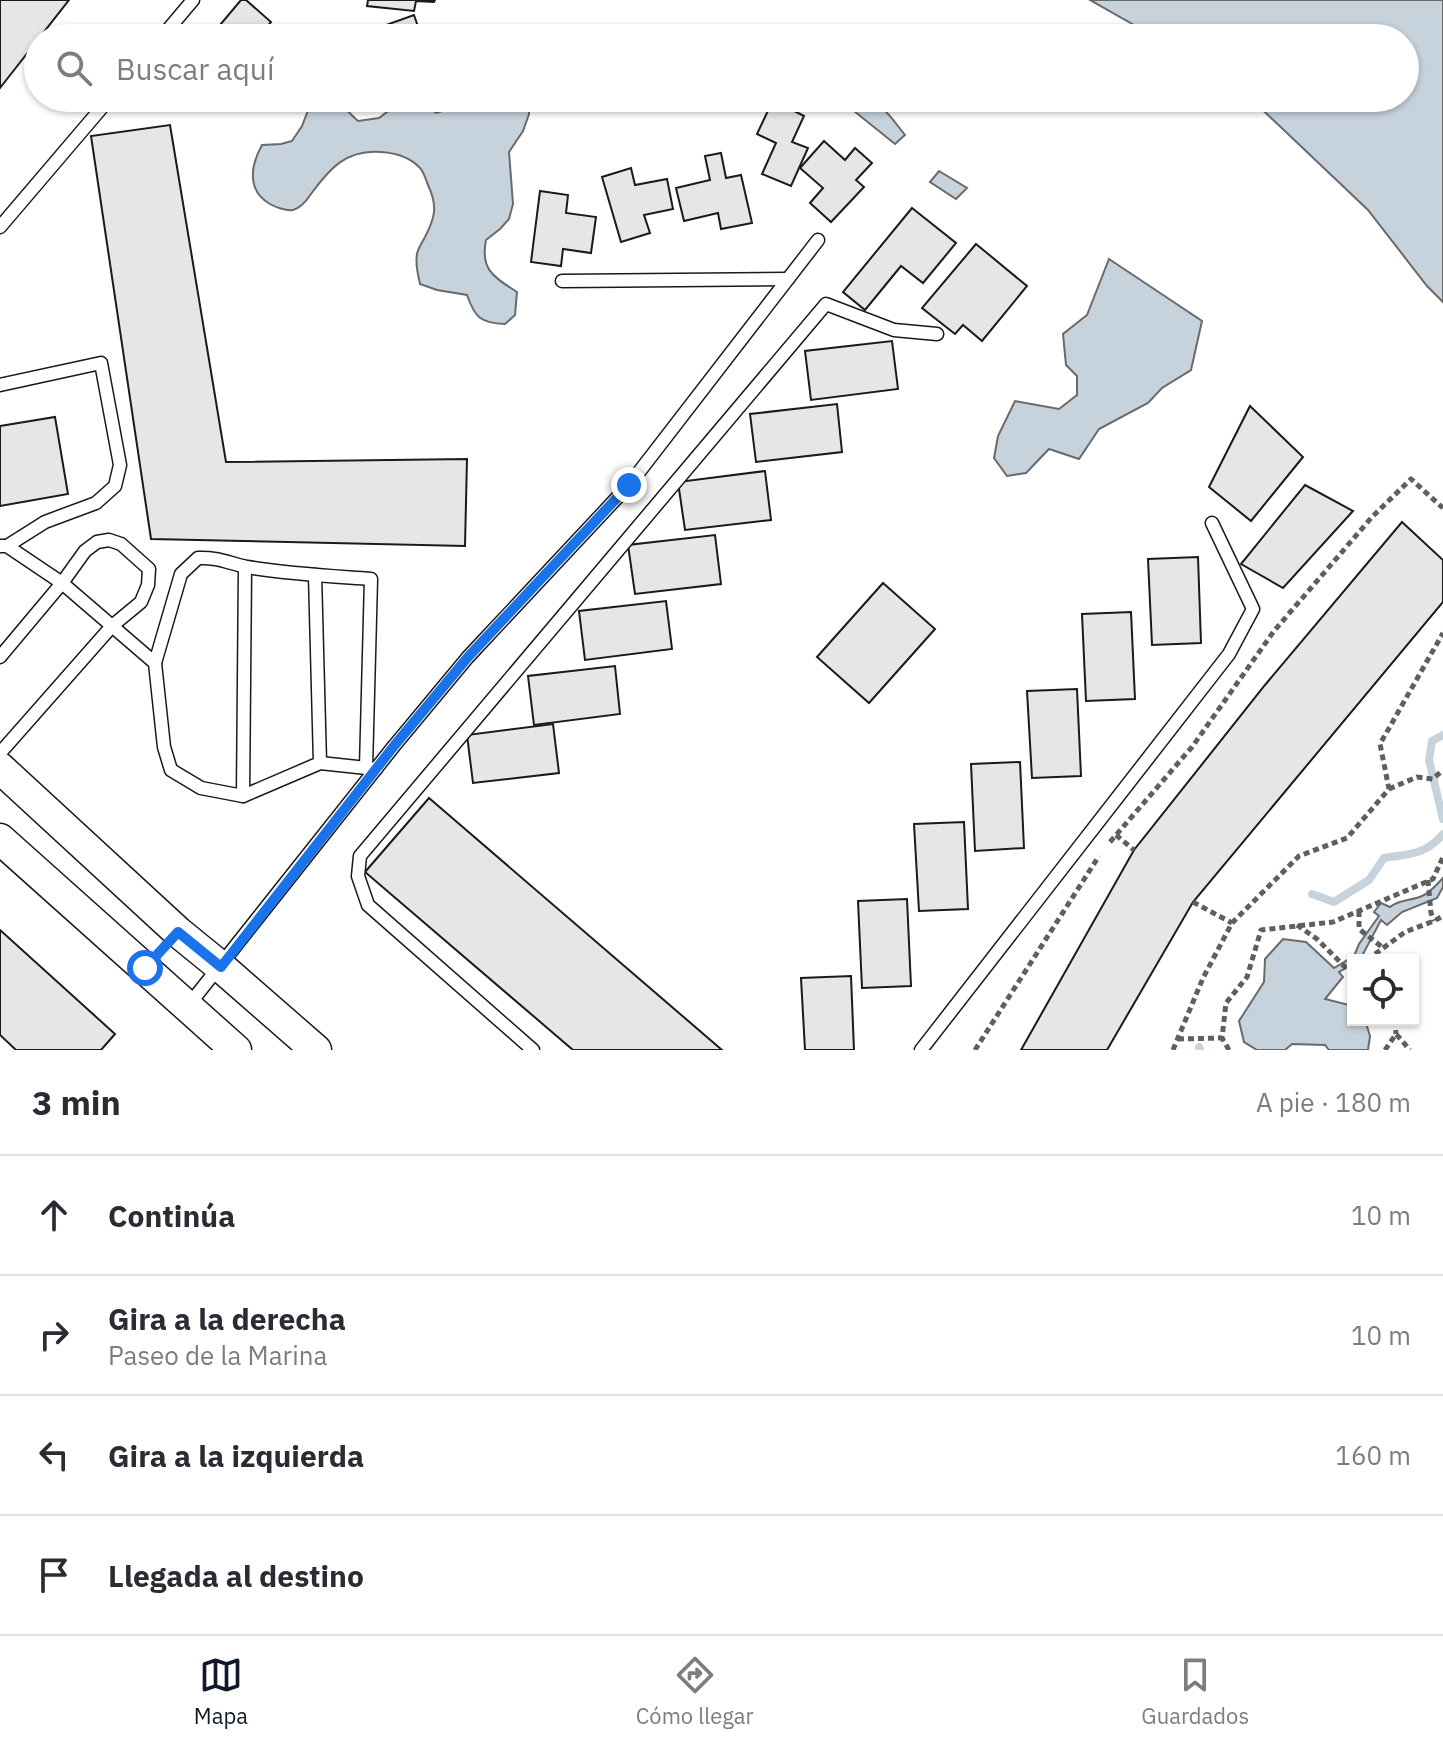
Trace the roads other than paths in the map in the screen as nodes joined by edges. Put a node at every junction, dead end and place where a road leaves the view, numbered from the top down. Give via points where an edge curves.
1 (193, 0) edge
2 (173, 24) edge
3 (98, 112) edge
4 (0, 227) edge
5 (818, 240) dead end
6 (788, 279) junction
7 (562, 281) dead end
8 (937, 334) dead end
9 (0, 385) edge
10 (1212, 523) dead end
11 (4, 546) edge
12 (245, 567) junction
13 (315, 575) junction
14 (62, 583) junction
15 (112, 626) junction
16 (0, 657) edge
17 (155, 663) junction
18 (0, 753) edge
19 (320, 763) junction
20 (0, 768) edge
21 (371, 769) junction
22 (243, 796) junction
23 (0, 839) edge
24 (178, 932) junction
25 (221, 967) junction
26 (145, 968) junction
27 (188, 1007) junction
28 (520, 1038) junction
29 (236, 1050) edge
30 (316, 1050) edge
31 (510, 1050) edge
32 (533, 1050) edge
33 (921, 1050) edge

1 - 2 lane
3 - 4 lane
5 - 6 lane
6 - 7 lane
6 - 21 lane via 629,485
8 - 28 lane via 894,330 826,304 360,856 358,876 368,905
9 - 11 lane via 101,363 120,465 115,486 96,503 45,522
10 - 33 lane via 1253,609 1229,654
11 - 14 lane
12 - 13 lane
12 - 17 lane via 198,558 181,574
12 - 22 lane
13 - 19 lane
13 - 21 lane via 371,579
14 - 15 lane
14 - 15 lane via 97,542 121,544 149,569 148,585 141,602
14 - 16 lane
15 - 17 lane
15 - 18 lane
17 - 22 lane via 171,770 201,788
19 - 21 lane
19 - 22 lane
20 - 24 street
21 - 25 lane
23 - 26 street
24 - 25 street
24 - 26 street
25 - 27 lane
25 - 30 street
26 - 27 street
27 - 29 street
28 - 31 lane
28 - 32 lane

